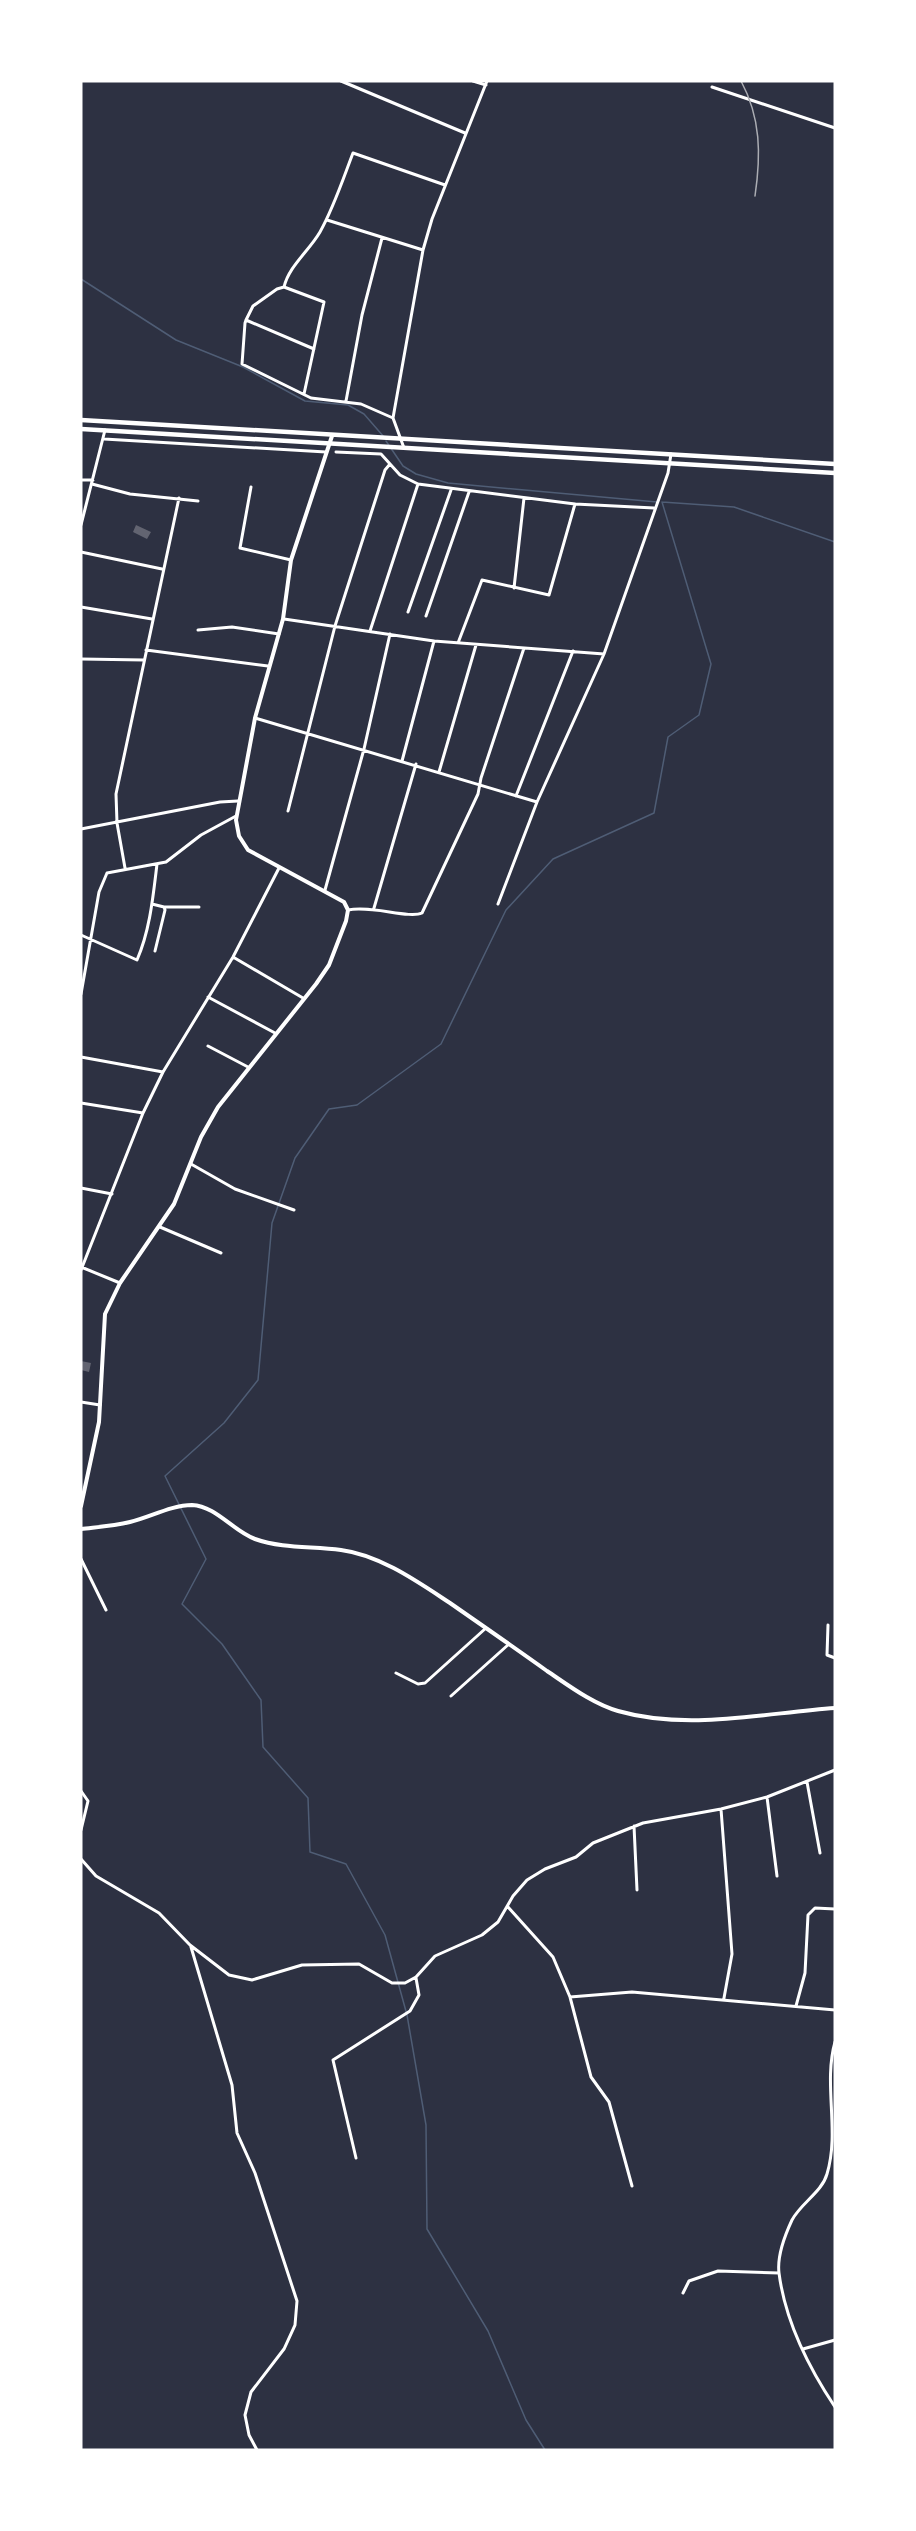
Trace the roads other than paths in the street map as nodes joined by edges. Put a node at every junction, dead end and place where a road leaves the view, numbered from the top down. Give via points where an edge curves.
1 (341, 81) edge
2 (473, 81) edge
3 (486, 83) edge
4 (711, 87) dead end
5 (835, 128) edge
6 (465, 133) junction
7 (445, 185) junction
8 (327, 220) junction
9 (382, 238) junction
10 (423, 250) junction
11 (285, 287) junction
12 (246, 320) junction
13 (314, 349) junction
14 (304, 395) junction
15 (346, 401) junction
16 (393, 418) junction
17 (81, 420) edge
18 (81, 429) edge
19 (105, 430) junction
20 (332, 436) junction
21 (104, 439) junction
22 (400, 439) junction
23 (329, 444) junction
24 (404, 448) junction
25 (327, 452) junction
26 (336, 452) dead end
27 (671, 454) junction
28 (390, 464) junction
29 (835, 464) edge
30 (669, 465) junction
31 (835, 473) edge
32 (81, 480) edge
33 (92, 482) junction
34 (418, 484) junction
35 (250, 487) dead end
36 (451, 489) junction
37 (469, 492) junction
38 (179, 498) junction
39 (524, 498) junction
40 (198, 501) dead end
41 (575, 504) junction
42 (654, 508) junction
43 (81, 524) edge
44 (81, 552) edge
45 (291, 560) junction
46 (162, 569) junction
47 (514, 588) junction
48 (81, 608) edge
49 (408, 612) dead end
50 (426, 616) dead end
51 (152, 619) junction
52 (283, 619) junction
53 (335, 626) junction
54 (198, 630) dead end
55 (370, 631) junction
56 (279, 634) junction
57 (390, 634) junction
58 (434, 641) junction
59 (458, 643) junction
60 (476, 645) junction
61 (524, 648) junction
62 (146, 650) junction
63 (573, 651) junction
64 (604, 654) junction
65 (81, 659) edge
66 (144, 660) junction
67 (268, 666) junction
68 (255, 718) junction
69 (309, 733) junction
70 (364, 749) junction
71 (402, 760) junction
72 (416, 764) junction
73 (440, 771) junction
74 (480, 784) junction
75 (516, 796) junction
76 (238, 801) junction
77 (537, 802) junction
78 (288, 811) dead end
79 (236, 816) junction
80 (117, 823) junction
81 (81, 829) edge
82 (157, 864) junction
83 (125, 868) junction
84 (279, 868) junction
85 (325, 890) junction
86 (152, 904) junction
87 (498, 904) dead end
88 (199, 907) dead end
89 (164, 908) junction
90 (374, 908) junction
91 (348, 910) junction
92 (81, 935) edge
93 (91, 939) junction
94 (155, 951) dead end
95 (233, 957) junction
96 (83, 975) edge
97 (81, 994) edge
98 (208, 997) junction
99 (303, 998) junction
100 (276, 1033) junction
101 (208, 1046) dead end
102 (81, 1057) edge
103 (248, 1067) junction
104 (163, 1072) junction
105 (81, 1103) edge
106 (143, 1113) junction
107 (191, 1164) junction
108 (81, 1188) edge
109 (112, 1194) junction
110 (294, 1210) dead end
111 (160, 1227) junction
112 (221, 1253) dead end
113 (81, 1268) edge
114 (120, 1283) junction
115 (81, 1402) edge
116 (101, 1405) junction
117 (81, 1506) edge
118 (81, 1529) edge
119 (81, 1559) edge
120 (82, 1565) edge
121 (106, 1610) dead end
122 (828, 1625) dead end
123 (486, 1628) junction
124 (509, 1644) junction
125 (835, 1658) edge
126 (396, 1673) dead end
127 (451, 1696) dead end
128 (835, 1708) edge
129 (835, 1770) edge
130 (807, 1782) junction
131 (81, 1791) edge
132 (767, 1797) junction
133 (721, 1809) junction
134 (634, 1826) junction
135 (81, 1830) edge
136 (820, 1853) dead end
137 (81, 1859) edge
138 (777, 1875) dead end
139 (637, 1890) dead end
140 (507, 1907) junction
141 (835, 1909) edge
142 (190, 1945) junction
143 (416, 1977) junction
144 (570, 1997) junction
145 (724, 1998) junction
146 (796, 2006) junction
147 (835, 2010) edge
148 (835, 2042) edge
149 (356, 2158) dead end
150 (632, 2186) dead end
151 (779, 2272) junction
152 (683, 2293) dead end
153 (835, 2340) edge
154 (803, 2349) junction
155 (835, 2406) edge
156 (256, 2450) edge

1 - 6 street
2 - 3 street
3 - 6 street
4 - 5 street
6 - 7 street
7 - 8 street via 353,153
7 - 10 street
8 - 9 street
8 - 11 street via 288,274
9 - 10 street
9 - 15 street
10 - 16 street
11 - 12 street via 253,306
11 - 13 street via 324,302
12 - 13 street
12 - 14 street via 242,364
13 - 14 street
14 - 15 street
15 - 16 street
16 - 22 street
17 - 20 main road
18 - 19 main road
19 - 21 street
19 - 23 main road
20 - 22 main road
20 - 23 street
21 - 25 street
21 - 33 street
22 - 24 street
22 - 27 main road
23 - 24 main road
23 - 25 street
24 - 30 main road
25 - 45 street
26 - 28 street via 378,453
27 - 29 main road
27 - 30 street
28 - 34 street
28 - 53 street
30 - 31 main road
30 - 42 street
32 - 33 street
33 - 38 street via 130,494
33 - 43 street
34 - 36 street
34 - 55 street
35 - 45 street via 240,548
36 - 37 street
36 - 49 street
37 - 39 street
37 - 50 street
38 - 40 street
38 - 46 street
39 - 41 street
39 - 47 street
41 - 42 street
41 - 47 street via 548,596
42 - 64 street
44 - 46 street
45 - 52 street
46 - 51 street
47 - 59 street via 482,580
48 - 51 street
51 - 62 street
52 - 53 street
52 - 56 street
53 - 55 street
53 - 69 street
54 - 56 street via 232,627
55 - 57 street
56 - 67 street
57 - 58 street
57 - 70 street
58 - 59 street
58 - 71 street
59 - 60 street
60 - 61 street
60 - 73 street
61 - 63 street
61 - 74 street
62 - 66 street
62 - 67 street
63 - 64 street
63 - 75 street
64 - 77 street
65 - 66 street
66 - 80 street via 116,794
67 - 68 street
68 - 69 street
68 - 76 street
69 - 70 street
69 - 78 street
70 - 71 street
70 - 85 street
71 - 72 street
72 - 73 street
72 - 90 street
73 - 74 street
74 - 75 street
74 - 90 street via 422,913
75 - 77 street
76 - 79 street
76 - 80 street
77 - 87 street
79 - 82 street via 201,835 170,860
79 - 84 street via 245,848
80 - 81 street
80 - 83 street
82 - 83 street
82 - 86 street
83 - 93 street via 111,870 104,877
84 - 85 street
84 - 95 street
85 - 91 street via 344,902
86 - 89 street
86 - 93 street via 137,960
88 - 89 street
89 - 94 street
90 - 91 street
91 - 99 street via 334,954
92 - 93 street
93 - 96 street
95 - 98 street
95 - 99 street
96 - 97 street
98 - 100 street
98 - 104 street
99 - 100 street
100 - 103 street
101 - 103 street
102 - 104 street
103 - 107 street via 218,1107
104 - 106 street
105 - 106 street
106 - 109 street
107 - 110 street via 235,1189
107 - 111 street
108 - 109 street
109 - 113 street
111 - 112 street
111 - 114 street
113 - 114 street
114 - 116 street via 103,1319
115 - 116 street
116 - 117 street
118 - 123 street via 131,1522 189,1505 205,1508 242,1533 264,1542 342,1550 369,1557 402,1573
119 - 120 street
120 - 121 street
122 - 125 street via 827,1655
123 - 124 street
123 - 126 street via 422,1685
124 - 127 street
124 - 128 street via 572,1687 615,1710 644,1717 684,1720
129 - 130 street
130 - 132 street
130 - 136 street
131 - 135 street via 88,1801
132 - 133 street
132 - 138 street
133 - 134 street
133 - 145 street via 732,1954
134 - 139 street
134 - 140 street via 537,1874
137 - 142 street via 96,1876 159,1913
140 - 143 street via 498,1922 482,1935 435,1956
140 - 144 street via 553,1957
141 - 146 street via 814,1908 808,1915 805,1973
142 - 143 street via 230,1975 252,1980 302,1965 359,1964 392,1983 405,1983
142 - 156 street via 232,2085 237,2133 255,2173 297,2301 295,2325 284,2349 251,2392 245,2415
143 - 149 street via 419,1995 410,2011 333,2060
144 - 145 street via 632,1992
144 - 150 street via 591,2077 609,2102
145 - 146 street
146 - 147 street
148 - 151 street via 831,2058 827,2175 791,2223 779,2259
151 - 152 street via 718,2271 689,2281
151 - 154 street via 791,2322
153 - 154 street
154 - 155 street

